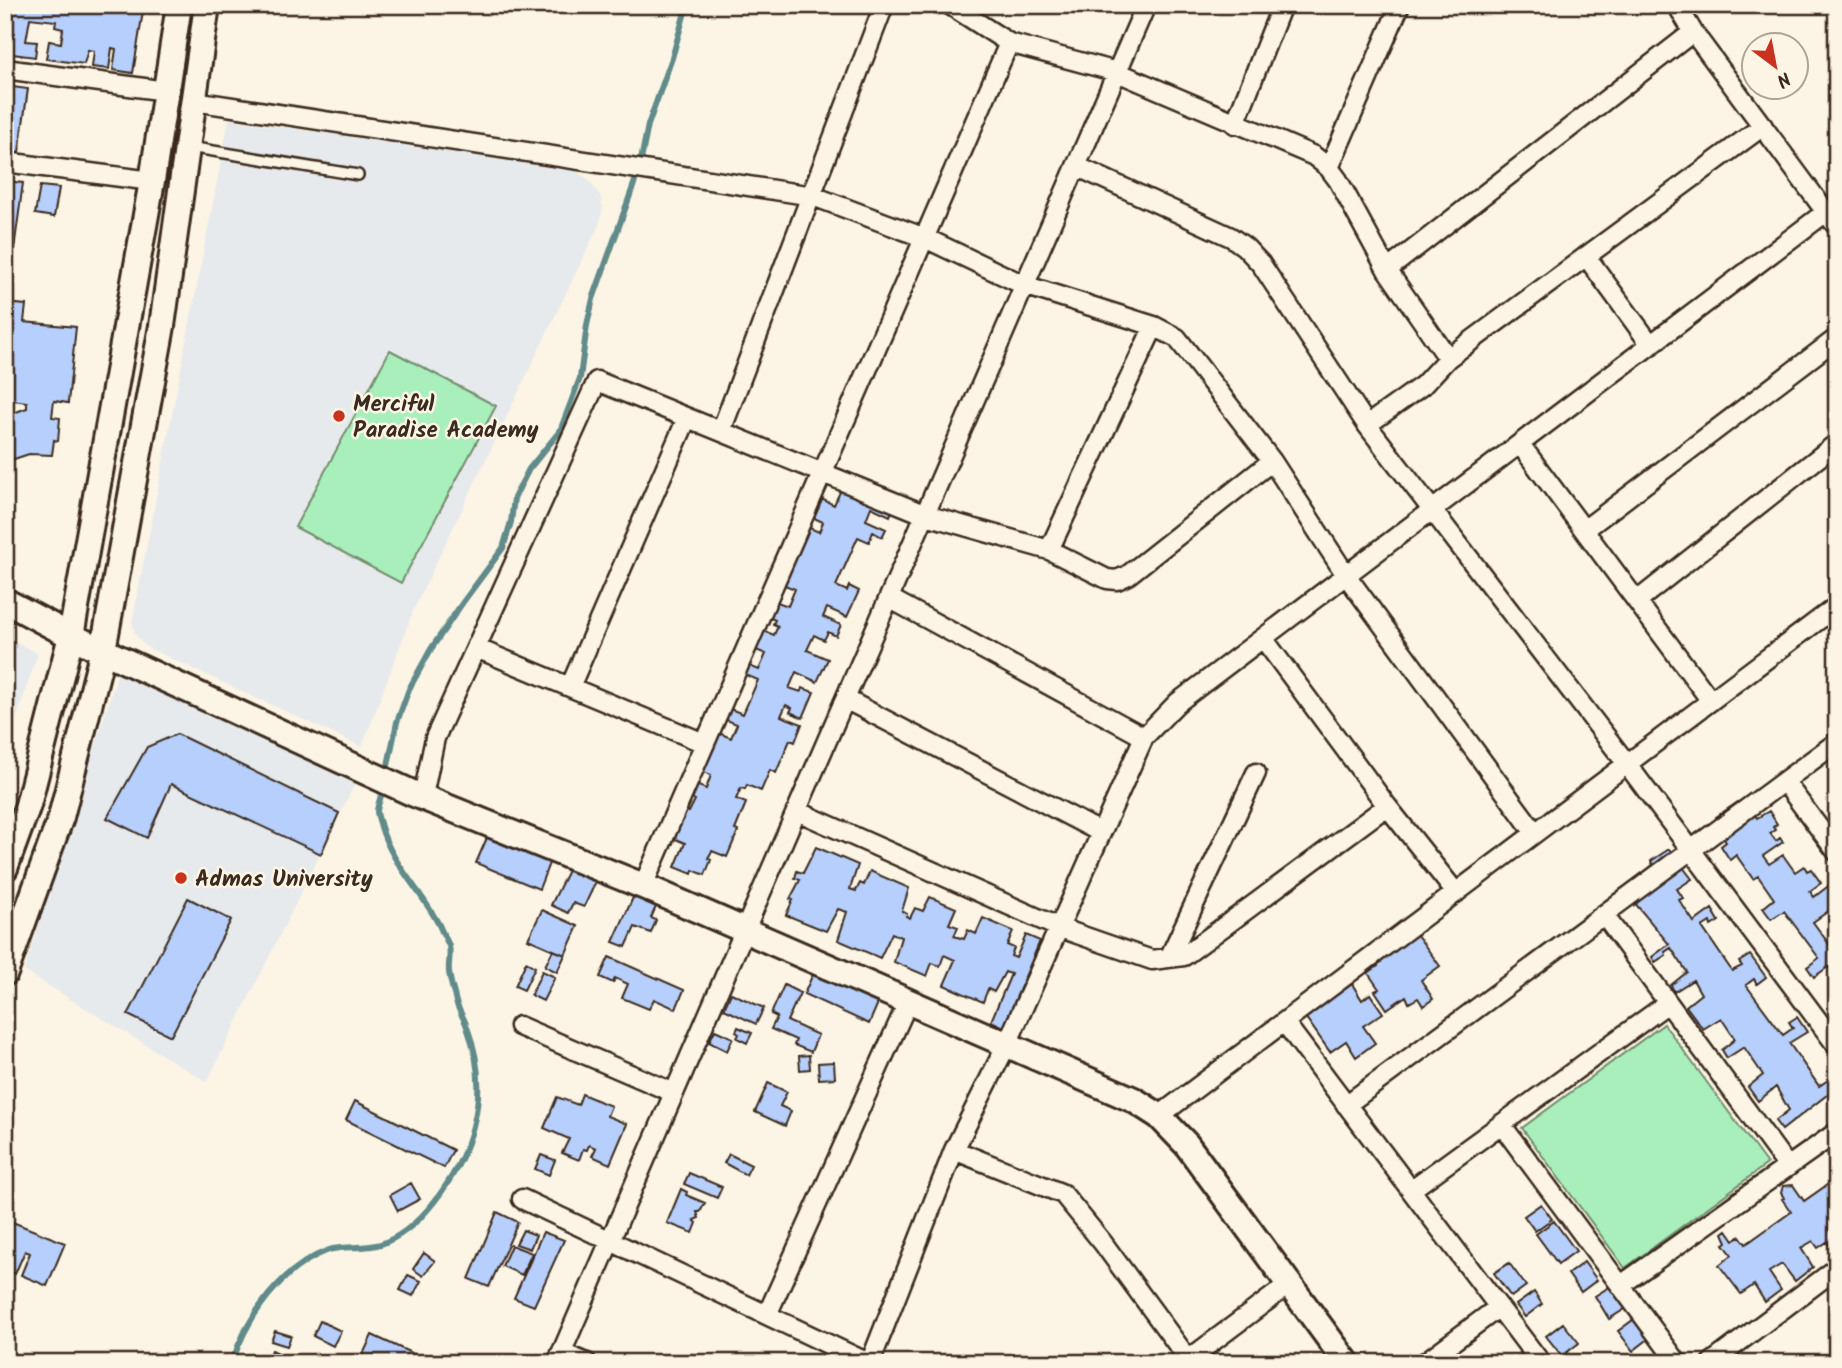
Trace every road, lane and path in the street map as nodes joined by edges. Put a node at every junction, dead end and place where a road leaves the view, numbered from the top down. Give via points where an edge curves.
1 (180, 5) edge
2 (207, 5) edge
3 (884, 5) edge
4 (950, 5) edge
5 (1146, 5) edge
6 (1282, 5) edge
7 (1400, 5) edge
8 (1677, 5) edge
9 (1693, 32) junction
10 (1009, 43) junction
11 (5, 69) edge
12 (1117, 72) junction
13 (166, 91) junction
14 (194, 101) junction
15 (1235, 124) junction
16 (1763, 126) junction
17 (188, 147) junction
18 (5, 162) edge
19 (1076, 166) junction
20 (1329, 168) junction
21 (358, 175) dead end
22 (152, 181) junction
23 (813, 196) junction
24 (1831, 219) edge
25 (925, 238) junction
26 (1586, 256) junction
27 (1387, 270) junction
28 (1024, 285) junction
29 (127, 320) junction
30 (162, 326) junction
31 (1154, 326) junction
32 (1837, 338) edge
33 (1651, 345) junction
34 (1448, 358) junction
35 (687, 418) junction
36 (1367, 425) junction
37 (721, 431) junction
38 (1837, 443) edge
39 (1520, 444) junction
40 (1272, 461) junction
41 (823, 473) junction
42 (1432, 510) junction
43 (926, 515) junction
44 (1584, 530) junction
45 (1049, 550) junction
46 (1346, 575) junction
47 (889, 598) junction
48 (5, 601) edge
49 (1637, 601) junction
50 (1837, 606) edge
51 (71, 636) junction
52 (1263, 638) junction
53 (476, 648) junction
54 (103, 650) junction
55 (570, 687) junction
56 (845, 699) junction
57 (1711, 701) junction
58 (1144, 737) junction
59 (1837, 742) edge
60 (705, 743) junction
61 (1627, 764) junction
62 (1256, 773) dead end
63 (1784, 781) junction
64 (418, 795) junction
65 (1387, 806) junction
66 (797, 811) junction
67 (1100, 832) junction
68 (1535, 833) junction
69 (1836, 848) edge
70 (1692, 849) junction
71 (5, 868) edge
72 (643, 886) junction
73 (1456, 893) junction
74 (1604, 915) junction
75 (1060, 928) junction
76 (745, 931) junction
77 (1169, 958) junction
78 (5, 973) edge
79 (908, 1002) junction
80 (1668, 1003) junction
81 (1285, 1023) junction
82 (519, 1026) dead end
83 (1007, 1044) junction
84 (1837, 1045) edge
85 (674, 1093) junction
86 (1346, 1105) junction
87 (1160, 1116) junction
88 (1502, 1124) junction
89 (1837, 1132) edge
90 (954, 1150) junction
91 (1788, 1167) junction
92 (1412, 1189) junction
93 (522, 1199) dead end
94 (610, 1241) junction
95 (1837, 1268) edge
96 (1288, 1285) junction
97 (1621, 1285) junction
98 (1499, 1307) junction
99 (767, 1315) junction
100 (559, 1358) edge
101 (1188, 1362) edge
102 (587, 1363) edge
103 (869, 1363) edge
104 (1347, 1363) edge
105 (1424, 1363) edge
106 (1541, 1363) edge
107 (1678, 1363) edge
108 (1711, 1363) edge

1 - 13 street
2 - 14 street
3 - 23 street
4 - 10 street
5 - 12 street
6 - 15 street
7 - 20 street
8 - 9 street
9 - 16 street
9 - 27 street
10 - 12 street
10 - 25 street
11 - 13 street
12 - 15 street
12 - 19 street
13 - 22 street
14 - 17 street
14 - 23 street
15 - 20 street via 1314,156
16 - 24 street
16 - 26 street
17 - 21 lane
17 - 30 street
18 - 22 street
19 - 28 street
19 - 36 street via 1245,247 1261,264
20 - 27 street
22 - 29 street
23 - 25 street
23 - 37 street
24 - 33 street
25 - 28 street
25 - 41 street
26 - 33 street
26 - 34 street
27 - 34 street
28 - 31 street
28 - 43 street
29 - 30 street
29 - 51 street
30 - 54 street
31 - 40 street via 1177,338
31 - 45 street
32 - 44 street
33 - 39 street
34 - 36 street via 1423,385
35 - 37 street
35 - 53 street via 597,381
35 - 55 street
36 - 42 street
37 - 41 street
38 - 49 street
39 - 42 street
39 - 44 street
40 - 45 street via 1117,580
40 - 46 street
41 - 43 street
41 - 60 street
42 - 46 street
42 - 61 street
43 - 45 street
43 - 47 street
44 - 49 street
46 - 52 street
46 - 68 street
47 - 56 street
47 - 58 street
48 - 51 street
49 - 57 street
50 - 57 street
51 - 54 street
51 - 71 street via 27,805
52 - 58 street via 1177,703
52 - 65 street
53 - 55 street
53 - 64 street via 435,738
54 - 64 street
54 - 78 street via 61,817
55 - 60 street
56 - 66 street
56 - 67 street
57 - 61 street
58 - 67 street
59 - 63 street
60 - 72 street
61 - 68 street
61 - 70 street
62 - 77 street
63 - 69 street
63 - 70 street
64 - 72 street
65 - 73 street
65 - 77 street via 1184,956
66 - 75 street
66 - 76 street
67 - 75 street
68 - 73 street
70 - 74 street
70 - 84 street
72 - 76 street
73 - 81 street
74 - 80 street
74 - 86 street
75 - 77 street via 1152,960
75 - 83 street
76 - 79 street
76 - 85 street
79 - 83 street
79 - 99 street
80 - 88 street
80 - 91 street
81 - 86 street
81 - 87 street
82 - 85 street
83 - 87 street
83 - 90 street
85 - 94 street
86 - 92 street
87 - 96 street via 1187,1145
88 - 92 street
88 - 97 street
89 - 91 street
90 - 101 street via 1063,1194
90 - 103 street
91 - 97 street
92 - 98 street
93 - 94 street
94 - 99 street
94 - 100 street
95 - 108 street
96 - 101 street
96 - 104 street
97 - 107 street
98 - 105 street
98 - 106 street
99 - 103 street
100 - 102 street

